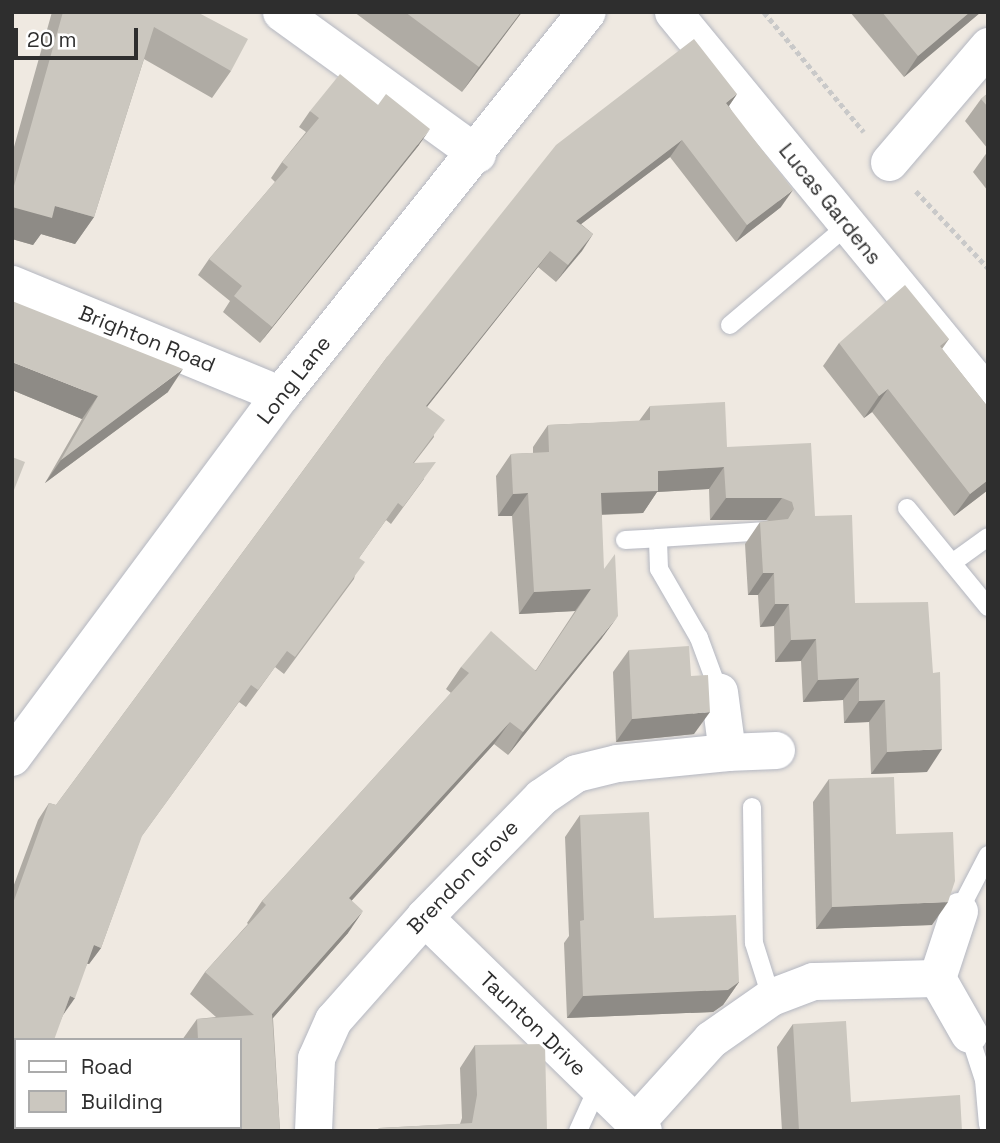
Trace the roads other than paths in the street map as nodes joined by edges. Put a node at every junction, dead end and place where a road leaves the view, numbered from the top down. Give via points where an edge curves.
1 (281, 12) edge
2 (587, 12) edge
3 (673, 12) edge
4 (988, 46) edge
5 (477, 154) junction
6 (889, 162) dead end
7 (848, 225) junction
8 (12, 284) edge
9 (730, 325) dead end
10 (281, 395) junction
11 (988, 395) edge
12 (907, 508) dead end
13 (767, 531) edge
14 (988, 537) edge
15 (658, 538) junction
16 (625, 540) dead end
17 (952, 563) junction
18 (988, 607) edge
19 (719, 692) joint
20 (776, 750) dead end
21 (727, 752) junction
22 (12, 757) edge
23 (752, 807) dead end
24 (988, 855) edge
25 (959, 911) joint
26 (424, 917) junction
27 (936, 978) junction
28 (771, 997) junction
29 (970, 1034) joint
30 (598, 1087) junction
31 (987, 1101) edge
32 (988, 1125) edge
33 (639, 1127) edge
34 (313, 1131) edge
35 (578, 1131) edge

1 - 5 street
2 - 5 street, Long Lane
3 - 7 street, Lucas Gardens
4 - 6 street
5 - 10 street, Long Lane
7 - 9 lane
7 - 11 street, Lucas Gardens
8 - 10 street, Brighton Road
10 - 22 street, Long Lane
12 - 17 lane
13 - 15 lane
14 - 17 lane
15 - 16 lane
15 - 19 lane via 659,569 699,638
17 - 18 lane
19 - 21 street
20 - 21 street, Brendon Grove
21 - 26 street, Brendon Grove via 617,762 576,773 541,797
23 - 28 lane via 754,943
24 - 25 lane
25 - 27 street
26 - 30 street, Taunton Drive
26 - 34 street, Brendon Grove via 333,1020 316,1058
27 - 28 street via 813,981
27 - 29 street
28 - 33 street via 711,1039
29 - 31 lane
30 - 33 street, Taunton Drive
30 - 35 lane
31 - 32 lane

